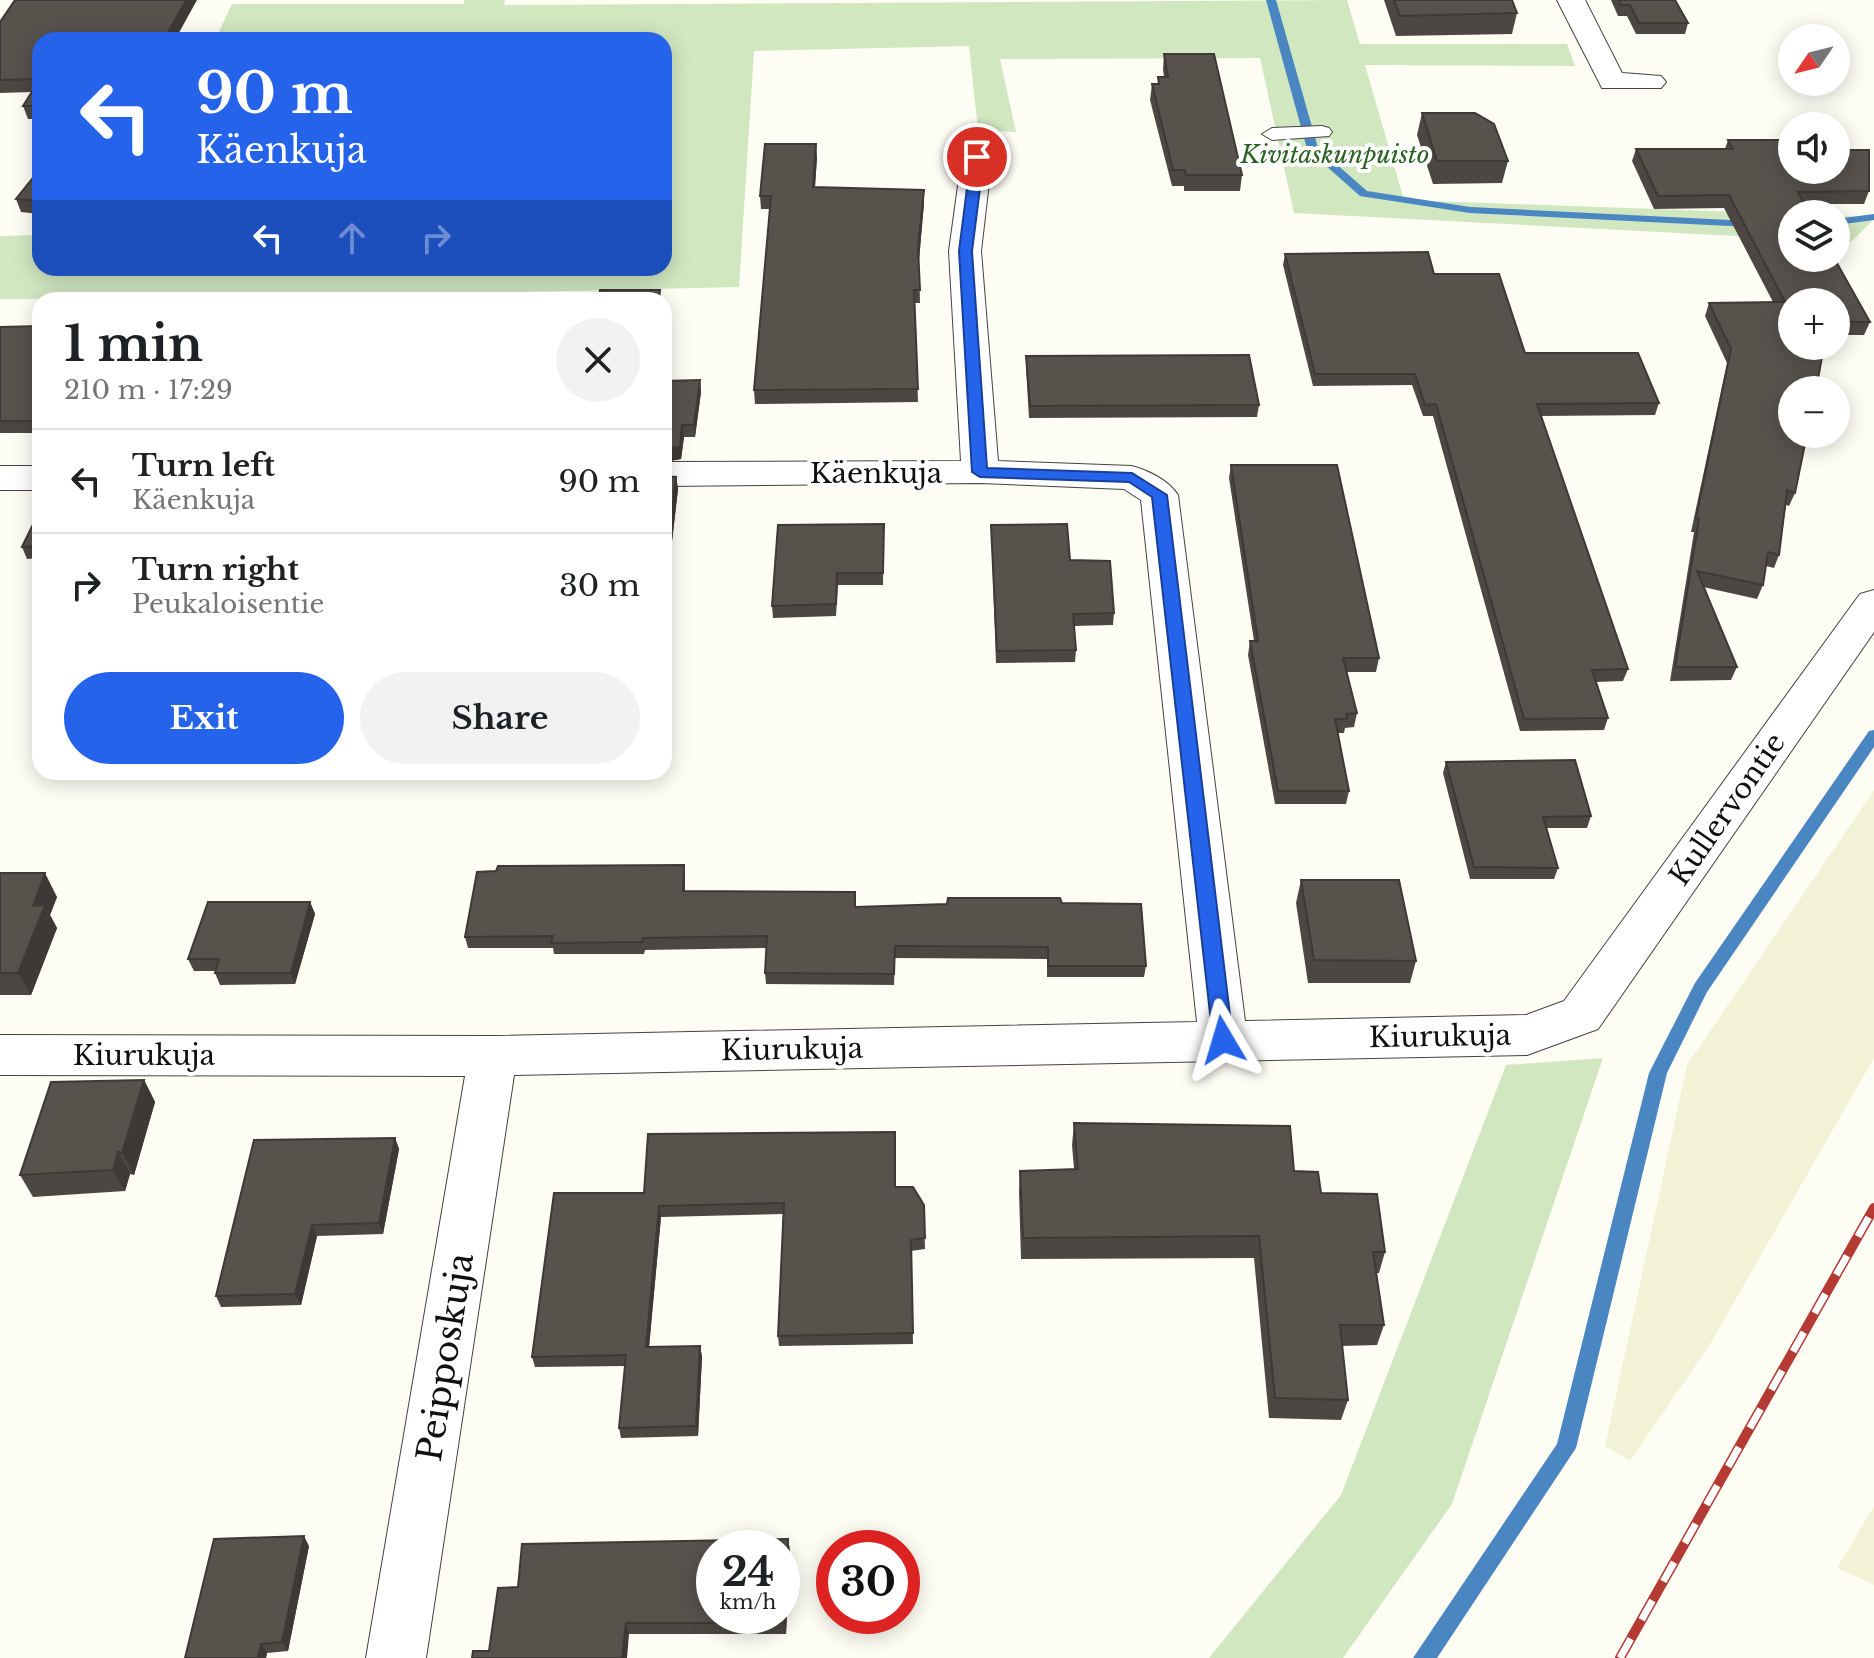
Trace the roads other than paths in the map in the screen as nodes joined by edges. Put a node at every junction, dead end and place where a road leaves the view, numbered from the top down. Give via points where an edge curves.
1 (1571, 0) edge
2 (1651, 82) dead end
3 (1322, 132) dead end
4 (1272, 134) dead end
5 (977, 157) dead end
6 (980, 472) junction
7 (672, 474) edge
8 (0, 478) edge
9 (32, 478) edge
10 (1874, 603) edge
11 (1581, 1015) joint
12 (1223, 1040) junction
13 (0, 1055) edge
14 (493, 1056) junction
15 (396, 1658) edge

1 - 2 street via 1612,82
3 - 4 lane
5 - 6 street via 965,251
6 - 7 street, Käenkuja
6 - 12 street, Käenkuja via 1132,478 1159,495
8 - 9 street
10 - 11 street, Kullervontie
11 - 12 street, Kiurukuja via 1527,1035
12 - 14 street, Kiurukuja
13 - 14 street, Kiurukuja
14 - 15 street, Peipposkuja

